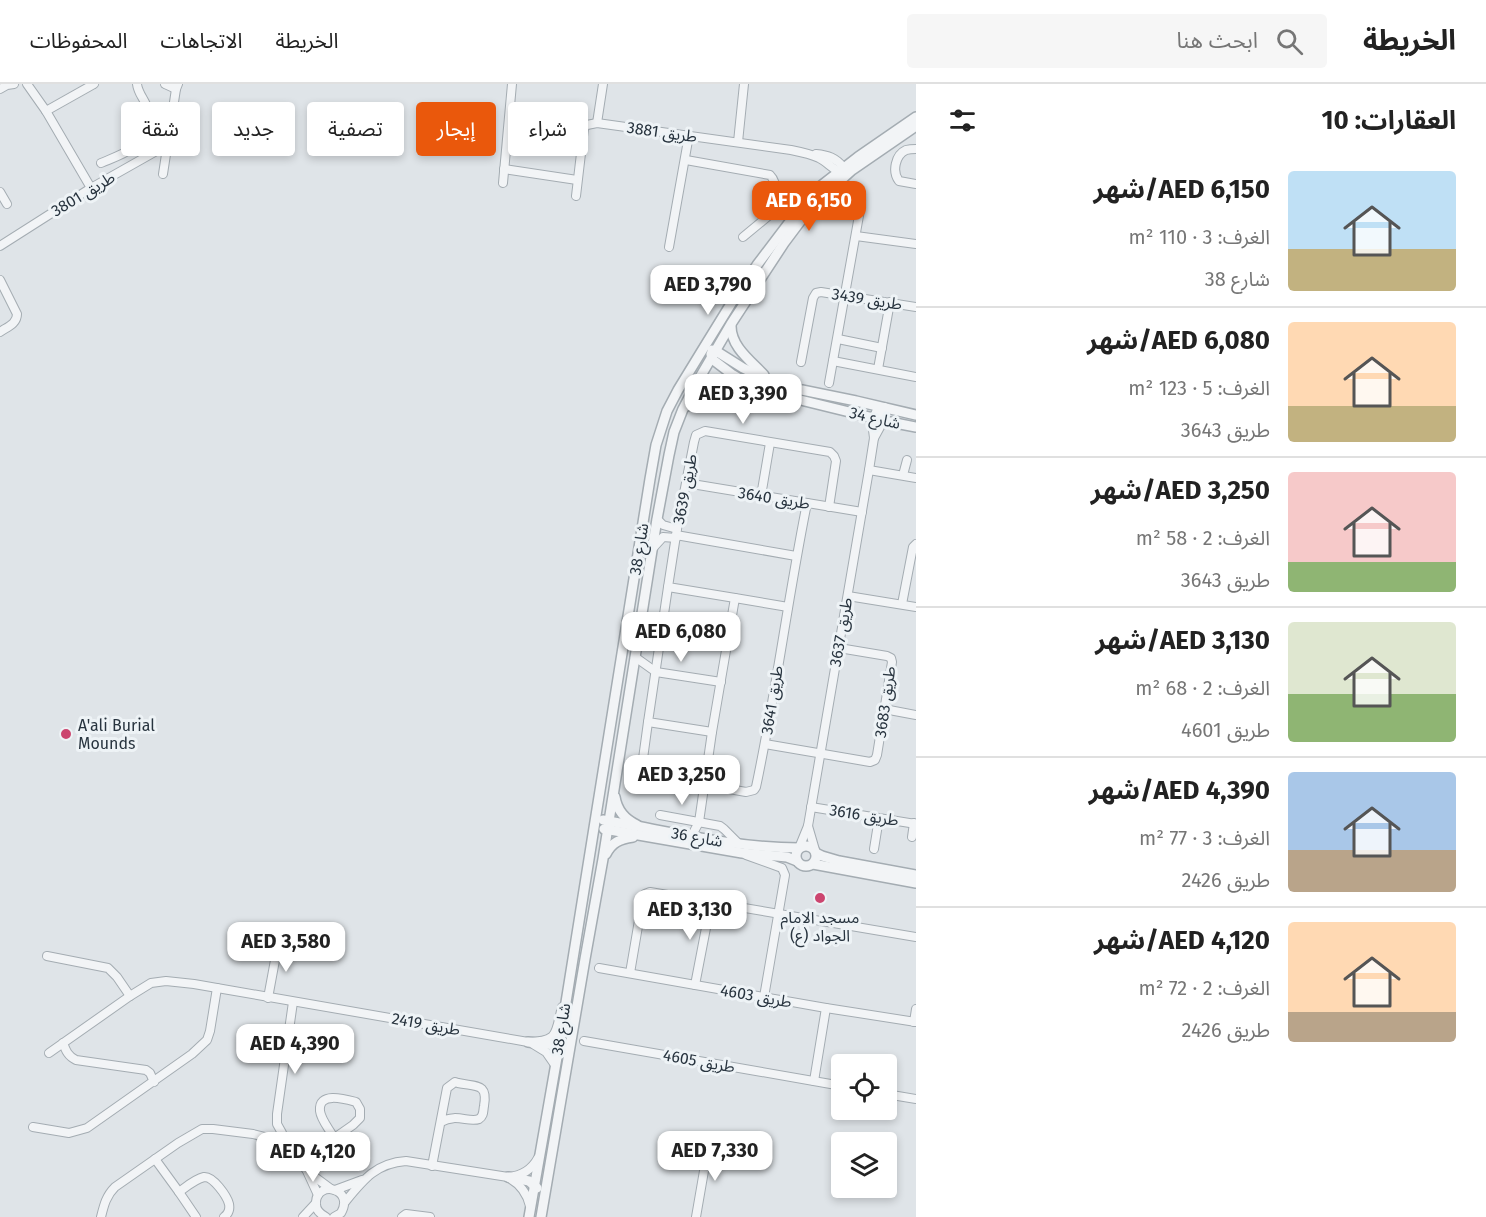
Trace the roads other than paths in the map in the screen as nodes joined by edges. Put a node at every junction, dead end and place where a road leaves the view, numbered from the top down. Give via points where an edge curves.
1 (16, 84) edge
2 (94, 84) edge
3 (137, 84) edge
4 (165, 84) edge
5 (512, 84) edge
6 (603, 84) edge
7 (744, 84) edge
8 (29, 85) edge
9 (177, 87) edge
10 (0, 89) edge
11 (174, 102) edge
12 (46, 111) junction
13 (916, 117) edge
14 (597, 123) junction
15 (916, 126) edge
16 (689, 135) junction
17 (738, 142) junction
18 (916, 149) edge
19 (148, 156) edge
20 (165, 156) edge
21 (686, 160) junction
22 (101, 163) dead end
23 (504, 169) junction
24 (843, 171) junction
25 (163, 174) dead end
26 (577, 180) junction
27 (503, 183) dead end
28 (916, 184) edge
29 (91, 188) junction
30 (0, 192) edge
31 (576, 196) dead end
32 (7, 204) dead end
33 (860, 210) dead end
34 (856, 236) junction
35 (743, 237) dead end
36 (916, 244) edge
37 (0, 246) edge
38 (669, 247) dead end
39 (0, 280) edge
40 (844, 295) junction
41 (732, 302) junction
42 (890, 302) junction
43 (916, 307) edge
44 (731, 324) junction
45 (0, 332) edge
46 (838, 339) junction
47 (882, 348) junction
48 (713, 353) junction
49 (700, 354) junction
50 (833, 361) junction
51 (801, 362) dead end
52 (878, 369) junction
53 (916, 376) edge
54 (770, 381) junction
55 (829, 382) dead end
56 (750, 385) junction
57 (881, 406) junction
58 (683, 409) junction
59 (916, 415) edge
60 (878, 419) junction
61 (916, 427) edge
62 (770, 443) junction
63 (907, 460) dead end
64 (869, 470) junction
65 (903, 476) junction
66 (916, 478) edge
67 (686, 483) junction
68 (761, 496) junction
69 (807, 503) junction
70 (829, 507) junction
71 (862, 512) junction
72 (657, 519) junction
73 (676, 534) junction
74 (916, 544) edge
75 (652, 549) junction
76 (796, 556) junction
77 (668, 586) junction
78 (848, 596) junction
79 (735, 598) junction
80 (902, 604) junction
81 (788, 607) junction
82 (916, 607) edge
83 (839, 648) junction
84 (635, 657) junction
85 (656, 672) junction
86 (721, 682) junction
87 (884, 709) junction
88 (916, 715) edge
89 (648, 722) junction
90 (712, 732) junction
91 (765, 744) junction
92 (820, 753) junction
93 (705, 785) junction
94 (614, 788) junction
95 (811, 807) junction
96 (660, 815) dead end
97 (879, 818) junction
98 (699, 822) junction
99 (595, 823) junction
100 (915, 824) edge
101 (608, 826) junction
102 (808, 826) junction
103 (643, 832) junction
104 (692, 837) junction
105 (912, 837) dead end
106 (800, 848) junction
107 (741, 849) junction
108 (874, 849) dead end
109 (816, 851) junction
110 (603, 859) junction
111 (797, 861) junction
112 (813, 864) junction
113 (916, 875) edge
114 (916, 883) edge
115 (711, 902) junction
116 (778, 914) junction
117 (916, 937) edge
118 (278, 944) dead end
119 (47, 956) dead end
120 (599, 968) dead end
121 (630, 973) junction
122 (568, 985) junction
123 (695, 985) junction
124 (217, 988) junction
125 (130, 996) junction
126 (764, 997) junction
127 (268, 998) junction
128 (293, 1002) junction
129 (826, 1008) junction
130 (916, 1010) edge
131 (915, 1022) edge
132 (585, 1041) dead end
133 (528, 1042) junction
134 (63, 1043) junction
135 (559, 1046) junction
136 (49, 1053) dead end
137 (555, 1065) junction
138 (814, 1081) junction
139 (154, 1082) junction
140 (831, 1084) edge
141 (897, 1096) edge
142 (916, 1099) edge
143 (559, 1114) junction
144 (441, 1122) junction
145 (33, 1126) dead end
146 (334, 1138) junction
147 (281, 1141) junction
148 (709, 1142) dead end
149 (539, 1156) junction
150 (155, 1159) junction
151 (300, 1162) junction
152 (432, 1166) junction
153 (307, 1171) junction
154 (508, 1177) junction
155 (363, 1180) junction
156 (534, 1184) junction
157 (333, 1189) junction
158 (179, 1192) junction
159 (317, 1199) junction
160 (345, 1209) edge
161 (532, 1214) edge
162 (101, 1217) edge
163 (196, 1217) edge
164 (224, 1217) edge
165 (303, 1217) edge
166 (324, 1217) edge
167 (334, 1217) edge
168 (402, 1217) edge
169 (430, 1217) edge
170 (541, 1217) edge
171 (696, 1217) edge

1 - 8 street
1 - 10 street
2 - 12 street
3 - 22 street via 147,106 145,134 133,149
4 - 9 street
5 - 23 street
6 - 14 street
7 - 17 street
8 - 12 street
9 - 11 street
12 - 29 street
13 - 24 street, شارع 38
14 - 16 street, طريق 3881
14 - 26 street via 584,128
15 - 24 street, شارع 38
16 - 17 street, طريق 3881
16 - 21 street
17 - 24 street, طريق 3881 via 829,156
18 - 28 street via 900,154 895,172 899,181
19 - 29 street, طريق 3801
20 - 25 street
21 - 35 street via 773,178 775,209
21 - 38 street
23 - 26 street
23 - 27 street
24 - 41 street, شارع 38 via 809,198
24 - 44 street, شارع 38 via 784,243
26 - 31 street
29 - 37 street, طريق 3801
30 - 32 street
33 - 34 street
34 - 36 street
34 - 40 street
39 - 45 street via 17,314 13,324
40 - 42 street, طريق 3439
40 - 46 street
40 - 51 street, طريق 3439 via 816,293
41 - 48 street via 713,340
41 - 49 street, شارع 38
42 - 43 street, طريق 3439
42 - 47 street
44 - 48 street, شارع 38
44 - 54 street via 735,342
46 - 47 street
46 - 50 street
47 - 52 street
48 - 49 street
48 - 54 street, شارع 34
48 - 56 street, شارع 34 via 733,375
48 - 58 street, شارع 38
49 - 99 street, شارع 38 via 678,390 656,445
50 - 52 street
50 - 55 street
52 - 53 street
54 - 57 street, شارع 34
56 - 58 street via 712,388
56 - 60 street, شارع 34
57 - 59 street, شارع 34
57 - 60 street, طريق 3637
58 - 72 street, شارع 38 via 674,432
60 - 61 street, شارع 34
60 - 64 street, طريق 3637 via 873,430
62 - 67 street, طريق 3639 via 702,432 695,438
62 - 68 street
62 - 70 street, طريق 3639 via 830,452 834,456
63 - 65 street
64 - 65 street
64 - 71 street, طريق 3637
65 - 66 street
67 - 68 street, طريق 3640
67 - 73 street, طريق 3639
68 - 69 street, طريق 3640
69 - 70 street, طريق 3640
69 - 76 street, طريق 3641
70 - 71 street, طريق 3640
71 - 78 street, طريق 3637
72 - 73 street
72 - 75 street, شارع 38
73 - 75 street via 663,537
73 - 76 street, طريق 3639
73 - 77 street
74 - 80 street
75 - 84 street, شارع 38
76 - 81 street, طريق 3641
77 - 79 street
77 - 85 street
78 - 80 street
78 - 83 street, طريق 3637
79 - 81 street
79 - 86 street
80 - 82 street
81 - 91 street, طريق 3641
83 - 87 street, طريق 3683 via 891,658
83 - 92 street, طريق 3637
84 - 85 street
84 - 94 street, شارع 38
85 - 86 street
85 - 89 street
86 - 90 street
87 - 88 street
87 - 92 street, طريق 3683 via 875,759 870,762
89 - 90 street
89 - 93 street, طريق 3641 via 643,772
90 - 93 street
91 - 92 street, طريق 3683
91 - 93 street, طريق 3641 via 754,790
92 - 95 street, طريق 3637
93 - 98 street
94 - 101 street, شارع 38
94 - 103 street via 622,815
95 - 97 street, طريق 3616
95 - 102 street, طريق 3637
96 - 98 street
97 - 100 street, طريق 3616
97 - 108 street
98 - 104 street
98 - 107 street via 722,827
99 - 101 street, شارع 36
99 - 122 street, شارع 38
100 - 105 street
101 - 103 street, شارع 36
101 - 110 street, شارع 38
102 - 106 street, طريق 3637
102 - 109 street, طريق 3637
103 - 104 street, شارع 36
103 - 107 street, شارع 36
103 - 110 street via 619,840
104 - 107 street, شارع 36
106 - 107 street, شارع 36
106 - 109 street via 806,845
106 - 111 street
107 - 111 street, شارع 36
107 - 116 street via 783,870
109 - 112 street
109 - 113 street via 839,861
110 - 143 street, شارع 38
111 - 112 street via 806,866
112 - 114 street
115 - 116 street
115 - 121 street via 647,892 642,900
115 - 123 street
116 - 117 street
116 - 126 street
118 - 127 street
119 - 125 street via 108,968
120 - 121 street, طريق 4603
121 - 123 street, طريق 4603
122 - 133 street, طريق 2419 via 555,1033 543,1041
122 - 135 street, شارع 38
123 - 126 street, طريق 4603
124 - 125 street, طريق 2419 via 166,981 151,983
124 - 127 street, طريق 2419
124 - 139 street via 207,1040
125 - 134 street, طريق 2419
126 - 129 street, طريق 4603
127 - 128 street, طريق 2419
128 - 133 street, طريق 2419
128 - 147 street via 277,1114
129 - 131 street, طريق 4603
129 - 138 street
130 - 131 street, طريق 4603
132 - 138 street, طريق 4605
133 - 135 street
133 - 137 street, طريق 2419 via 546,1052
134 - 136 street, طريق 2419
134 - 139 street via 70,1058 142,1069 150,1073
135 - 137 street, شارع 38
135 - 143 street via 564,1055
137 - 149 street, شارع 38
138 - 140 street, طريق 4605
139 - 145 street via 87,1128 69,1133
141 - 142 street
143 - 170 street, شارع 38
144 - 144 street via 450,1085 455,1082 485,1090 480,1118 448,1118
144 - 152 street
146 - 146 street via 360,1118 356,1102 331,1097 322,1102 320,1114
146 - 151 street
147 - 150 street via 202,1129
147 - 151 street
148 - 171 street
149 - 154 street via 530,1169
149 - 156 street, شارع 38
150 - 158 street
150 - 162 street via 109,1194
151 - 153 street
152 - 154 street
152 - 155 street via 396,1162
153 - 157 street
153 - 159 street
154 - 156 street
154 - 161 street via 523,1190
155 - 157 street
155 - 160 street
156 - 161 street, شارع 38 via 539,1196
157 - 159 street
157 - 160 street via 342,1194
158 - 163 street
158 - 164 street via 205,1177 211,1178 229,1205
159 - 165 street
159 - 166 street via 317,1208
160 - 167 street
168 - 169 street

